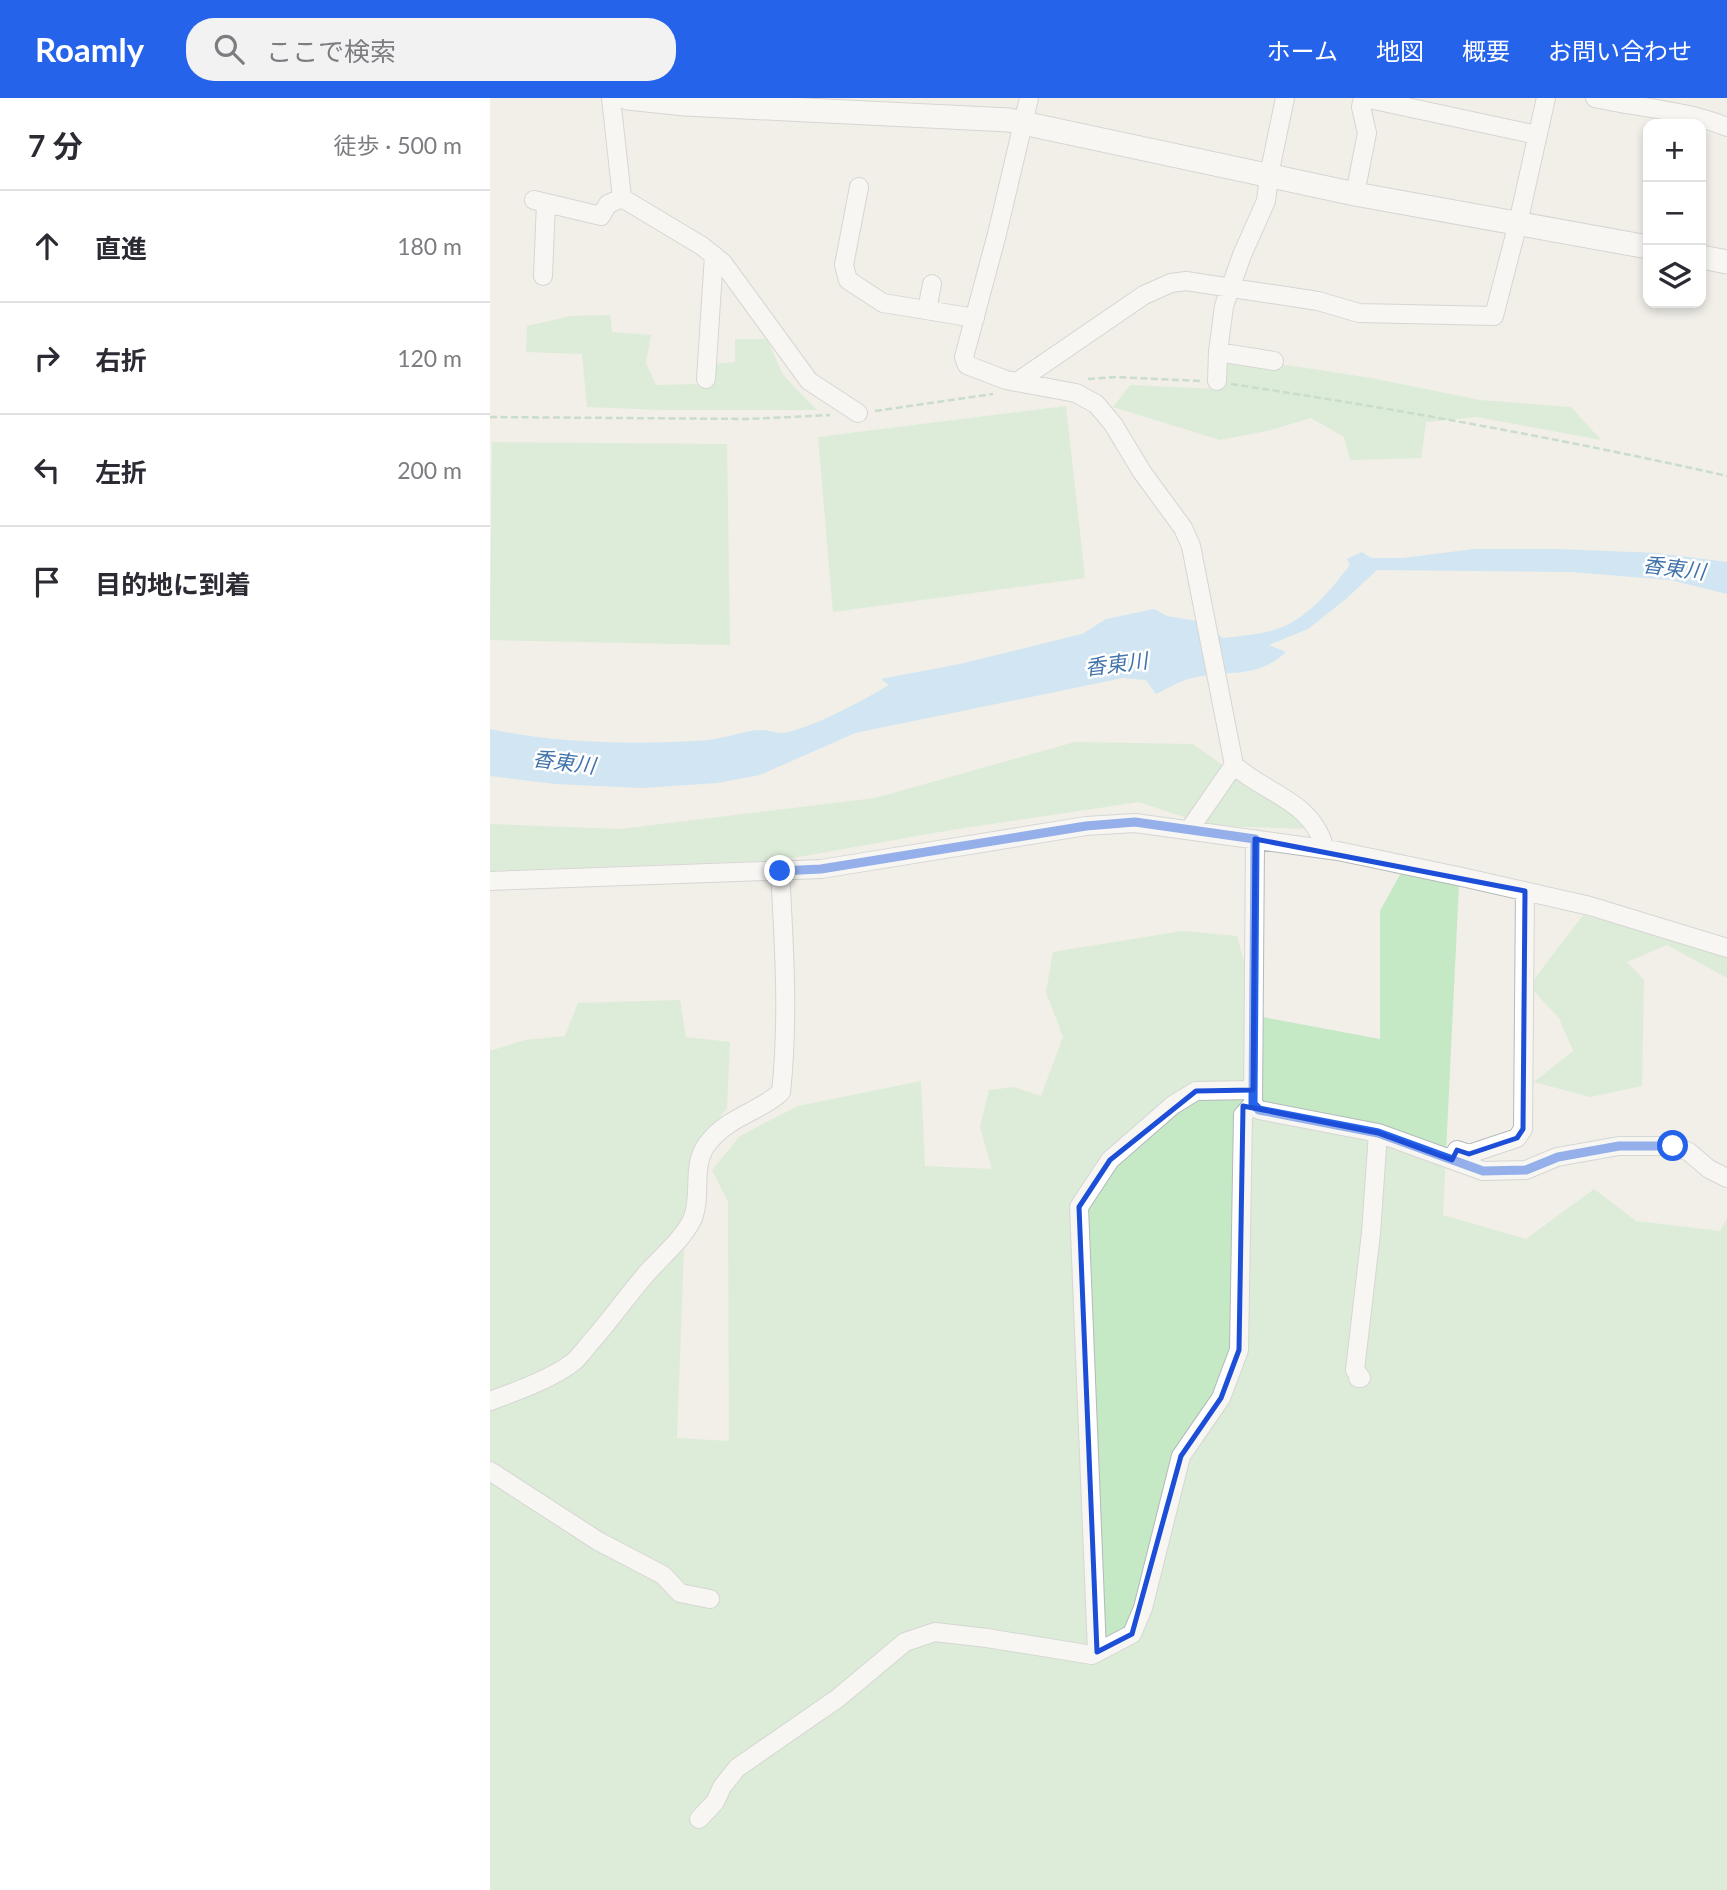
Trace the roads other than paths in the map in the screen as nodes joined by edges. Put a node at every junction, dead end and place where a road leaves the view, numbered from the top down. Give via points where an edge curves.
1 (611, 98) edge
2 (628, 98) edge
3 (1029, 98) edge
4 (1285, 98) edge
5 (1546, 98) edge
6 (1594, 98) edge
7 (1369, 99) edge
8 (1024, 123) junction
9 (1727, 127) edge
10 (1538, 135) junction
11 (1269, 175) junction
12 (1355, 194) junction
13 (852, 197) dead end
14 (622, 198) junction
15 (1518, 223) junction
16 (1643, 246) edge
17 (714, 255) junction
18 (1706, 258) edge
19 (1727, 262) edge
20 (543, 276) dead end
21 (932, 284) dead end
22 (1232, 288) junction
23 (927, 310) junction
24 (975, 318) junction
25 (1218, 352) junction
26 (1274, 361) dead end
27 (706, 379) dead end
28 (1017, 382) junction
29 (1217, 382) dead end
30 (858, 413) dead end
31 (1234, 765) junction
32 (1189, 830) junction
33 (1255, 839) junction
34 (1325, 849) junction
35 (780, 871) junction
36 (490, 881) edge
37 (1525, 891) junction
38 (1727, 948) edge
39 (1253, 1097) junction
40 (1378, 1133) junction
41 (1452, 1160) junction
42 (1727, 1178) edge
43 (1358, 1378) dead end
44 (490, 1401) edge
45 (490, 1471) edge
46 (710, 1599) dead end
47 (1097, 1652) junction
48 (699, 1819) dead end

1 - 14 street
2 - 8 street
3 - 8 street
4 - 11 street
5 - 10 street
6 - 9 street
7 - 10 street via 1448,123
7 - 12 street via 1361,107 1367,133
8 - 11 street
8 - 24 street
10 - 15 street
11 - 12 street
11 - 22 street via 1266,201
12 - 15 street
13 - 23 street via 844,265 847,287 883,303
14 - 17 street
14 - 20 street via 608,204 601,216 540,201
15 - 16 street
15 - 22 street via 1494,316 1359,313 1318,301
17 - 27 street
17 - 30 street via 809,381
18 - 19 street
21 - 23 street
22 - 25 street via 1224,306
22 - 28 street via 1171,283 1134,302
23 - 24 street
24 - 28 street via 964,357 967,365
25 - 26 street
25 - 29 street
28 - 31 street via 1076,393 1096,404 1183,528 1191,546
31 - 32 street
31 - 34 street via 1298,807 1321,835
32 - 33 street
32 - 35 street via 1135,822 1086,826 821,869
33 - 34 street
33 - 39 street
34 - 37 street
35 - 36 street
35 - 44 street via 785,964 781,1092 722,1128 706,1145 698,1163 695,1212 688,1228 573,1363
37 - 38 street
37 - 41 street via 1523,1129 1517,1138 1469,1154 1457,1150
39 - 40 street via 1259,1110
39 - 47 street via 1243,1115 1239,1350 1221,1398 1181,1456 1143,1608 1132,1634
39 - 47 street via 1196,1091 1173,1105 1110,1160 1079,1207
40 - 41 street
40 - 43 street via 1355,1370
41 - 42 street via 1483,1171 1508,1172 1619,1146 1673,1146
45 - 46 street via 598,1541 663,1575 680,1593
47 - 48 street via 935,1632 905,1642 838,1698 737,1768

